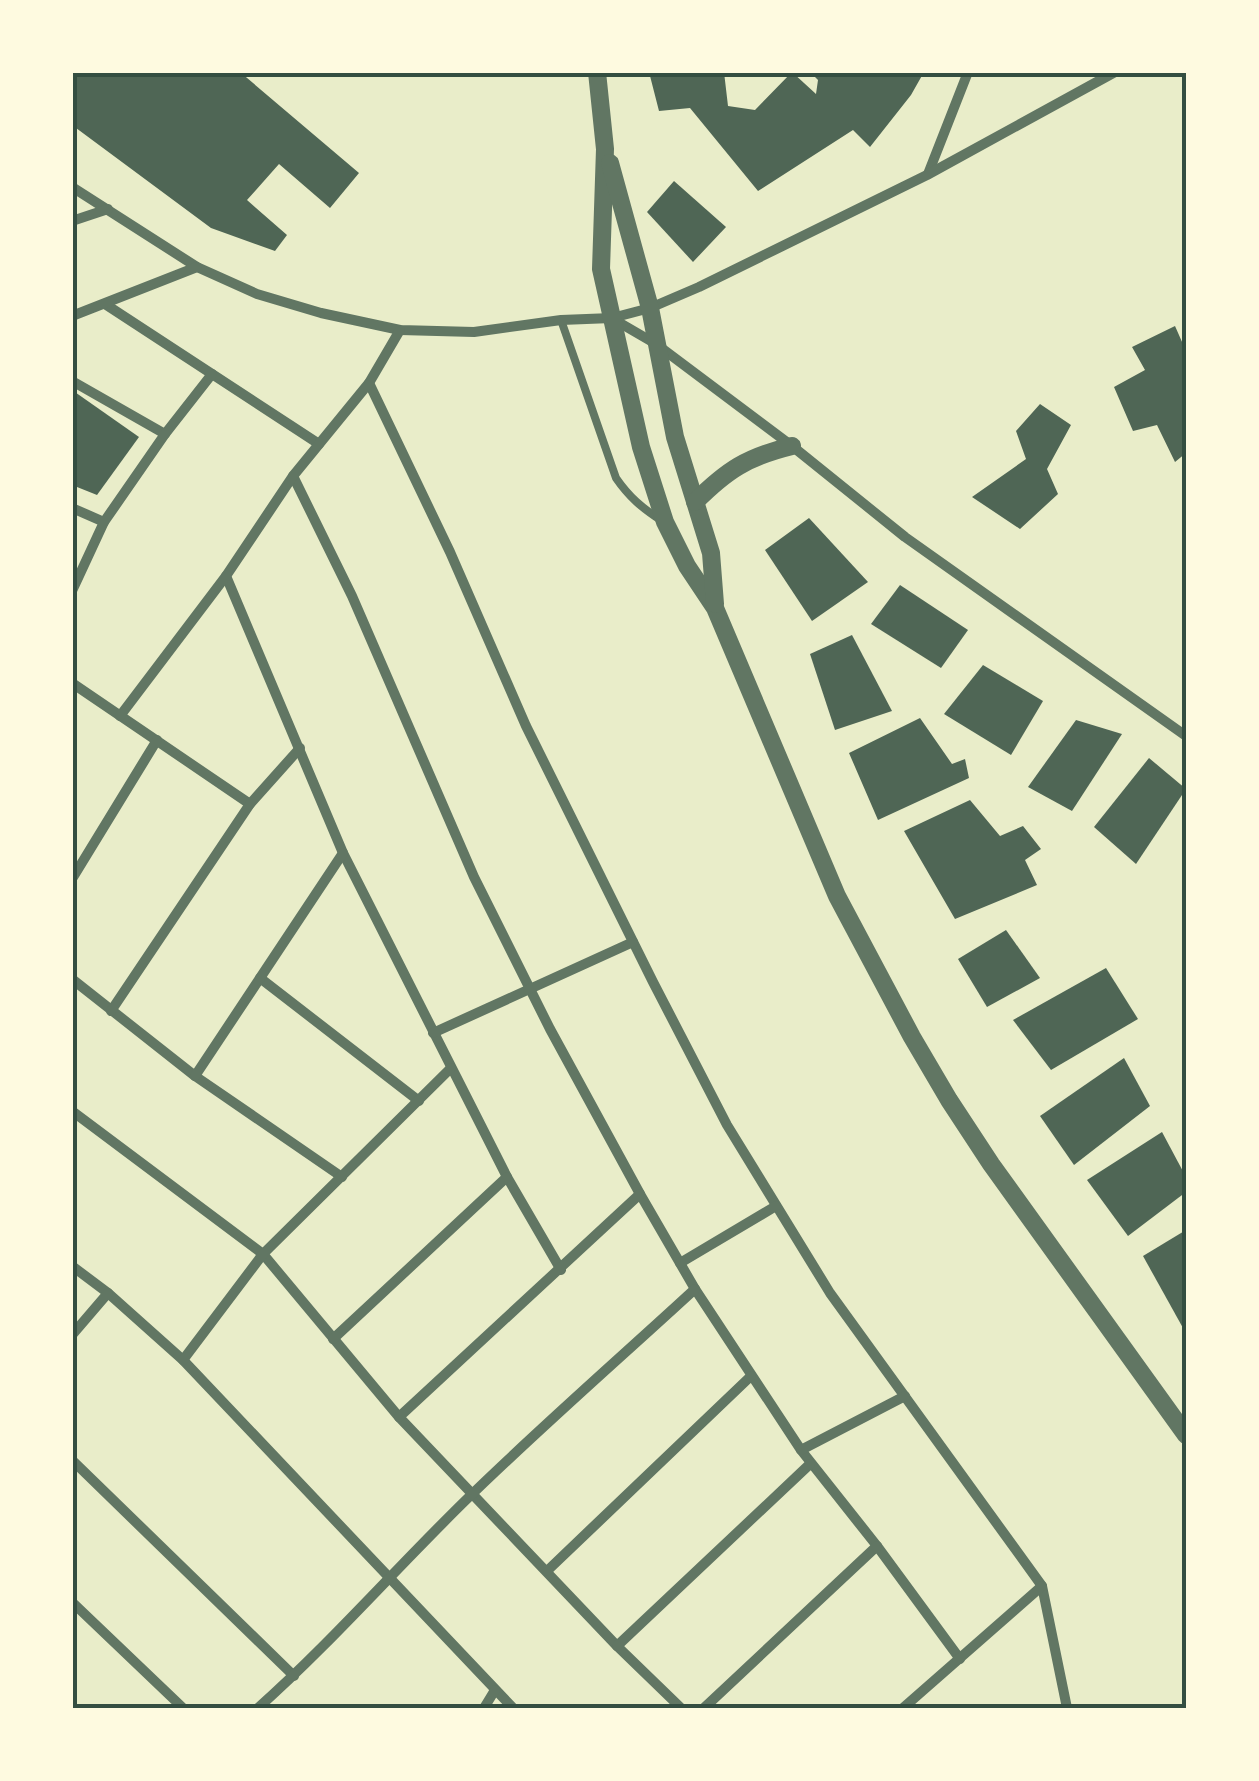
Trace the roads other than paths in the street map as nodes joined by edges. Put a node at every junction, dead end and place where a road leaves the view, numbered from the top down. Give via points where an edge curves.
1 (597, 72) edge
2 (968, 72) edge
3 (1115, 72) edge
4 (605, 149) junction
5 (927, 176) junction
6 (72, 187) edge
7 (108, 209) junction
8 (72, 221) edge
9 (197, 267) junction
10 (105, 304) junction
11 (650, 308) junction
12 (72, 316) edge
13 (612, 318) junction
14 (561, 320) junction
15 (400, 330) junction
16 (656, 344) junction
17 (212, 374) junction
18 (72, 381) edge
19 (370, 383) junction
20 (165, 434) junction
21 (319, 444) junction
22 (792, 446) junction
23 (293, 476) junction
24 (695, 502) junction
25 (72, 508) edge
26 (104, 522) junction
27 (665, 522) junction
28 (226, 576) junction
29 (72, 591) edge
30 (715, 608) junction
31 (72, 683) edge
32 (120, 716) junction
33 (1186, 736) edge
34 (157, 740) junction
35 (300, 748) junction
36 (250, 804) junction
37 (343, 853) junction
38 (72, 880) edge
39 (633, 942) junction
40 (260, 978) junction
41 (72, 979) edge
42 (530, 989) junction
43 (111, 1011) junction
44 (434, 1034) junction
45 (451, 1068) junction
46 (195, 1076) junction
47 (419, 1100) junction
48 (72, 1111) edge
49 (342, 1177) junction
50 (507, 1177) junction
51 (640, 1194) junction
52 (776, 1206) junction
53 (262, 1254) junction
54 (680, 1263) junction
55 (72, 1266) edge
56 (561, 1270) junction
57 (695, 1289) junction
58 (108, 1293) junction
59 (72, 1335) edge
60 (333, 1339) junction
61 (183, 1360) junction
62 (751, 1376) junction
63 (905, 1396) junction
64 (400, 1417) junction
65 (1186, 1435) edge
66 (801, 1450) junction
67 (72, 1460) edge
68 (810, 1464) junction
69 (472, 1494) junction
70 (877, 1546) junction
71 (547, 1570) junction
72 (388, 1578) junction
73 (1042, 1586) junction
74 (72, 1602) edge
75 (617, 1646) junction
76 (960, 1659) junction
77 (294, 1676) junction
78 (495, 1690) junction
79 (183, 1708) edge
80 (258, 1708) edge
81 (484, 1708) edge
82 (512, 1708) edge
83 (681, 1708) edge
84 (704, 1708) edge
85 (903, 1708) edge
86 (1068, 1708) edge

1 - 4 street
2 - 5 street
3 - 5 street
4 - 11 street
4 - 13 street via 601,269
5 - 11 street
6 - 7 street
7 - 8 street
7 - 9 street
9 - 10 street
9 - 15 street via 257,294
10 - 12 street
10 - 17 street
11 - 13 street
11 - 16 street
13 - 14 street
13 - 16 street
13 - 27 street
14 - 15 street via 474,332
14 - 27 lane via 616,478 640,507
15 - 19 street
16 - 22 street
16 - 24 street
17 - 20 street
17 - 21 street
18 - 20 street
19 - 21 street
19 - 39 street
20 - 26 street
21 - 23 street
22 - 24 street via 752,457
22 - 33 street via 905,537
23 - 28 street
23 - 42 street
24 - 30 street via 711,553
25 - 26 street
26 - 29 street
27 - 30 street
28 - 32 street
28 - 35 street
30 - 65 street via 837,896 912,1036 990,1164
31 - 32 street
32 - 34 street
34 - 36 street
34 - 38 street
35 - 36 street
35 - 37 street
36 - 43 street
37 - 40 street
37 - 44 street
39 - 42 street
39 - 52 street
40 - 46 street
40 - 47 street
41 - 43 street
42 - 44 street
42 - 51 street
43 - 46 street
44 - 45 street
45 - 47 street
45 - 50 street
46 - 49 street
47 - 49 street
48 - 53 street
49 - 53 street
50 - 56 street
50 - 60 street
51 - 54 street
51 - 56 street
52 - 54 street
52 - 63 street
53 - 60 street
53 - 61 street
54 - 57 street
55 - 58 street
56 - 64 street
57 - 62 street
57 - 69 street
58 - 59 street
58 - 61 street
60 - 64 street
61 - 72 street
62 - 66 street
62 - 71 street
63 - 66 street
63 - 73 street
64 - 69 street
66 - 68 street
67 - 77 street
68 - 70 street
68 - 75 street
69 - 71 street
69 - 72 street
70 - 76 street
70 - 84 street
71 - 75 street
72 - 77 street
72 - 78 street
73 - 76 street
73 - 86 street
74 - 79 street
75 - 83 street
76 - 85 street
77 - 80 street
78 - 81 street
78 - 82 street

